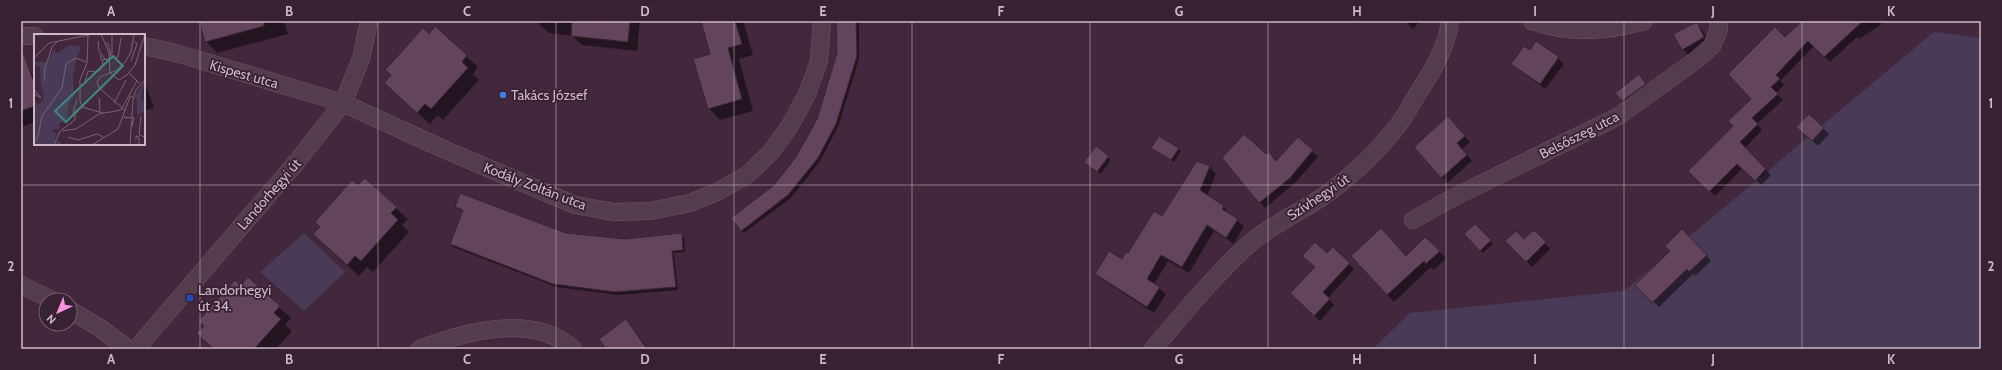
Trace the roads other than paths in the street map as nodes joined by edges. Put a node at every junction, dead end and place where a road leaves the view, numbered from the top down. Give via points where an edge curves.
1 (369, 21) edge
2 (822, 21) edge
3 (1450, 21) edge
4 (1532, 21) edge
5 (1644, 21) edge
6 (1718, 21) edge
7 (21, 36) edge
8 (34, 36) edge
9 (145, 46) edge
10 (343, 103) junction
11 (1413, 220) dead end
12 (21, 285) edge
13 (38, 293) edge
14 (78, 315) edge
15 (128, 349) edge
16 (136, 349) edge
17 (420, 349) edge
18 (573, 349) edge
19 (1153, 349) edge

1 - 10 street, Landorhegyi út via 361,59
2 - 10 street, Kodály Zoltán utca via 819,61 807,94 791,124 770,152 747,175 717,192 690,203 650,211 614,212 575,204 441,148
3 - 19 street, Szívhegyi út via 1444,48 1434,68 1396,128 1357,170 1328,193 1292,217 1267,229 1247,246
4 - 5 street via 1583,32 1623,27
6 - 11 street, Belsőszeg utca via 1719,30 1712,46 1690,65 1617,117 1454,197
7 - 8 street
9 - 10 street, Kispest utca via 176,53
10 - 16 street, Landorhegyi út
12 - 13 street
14 - 15 street
17 - 18 street via 473,332 527,329 566,342

